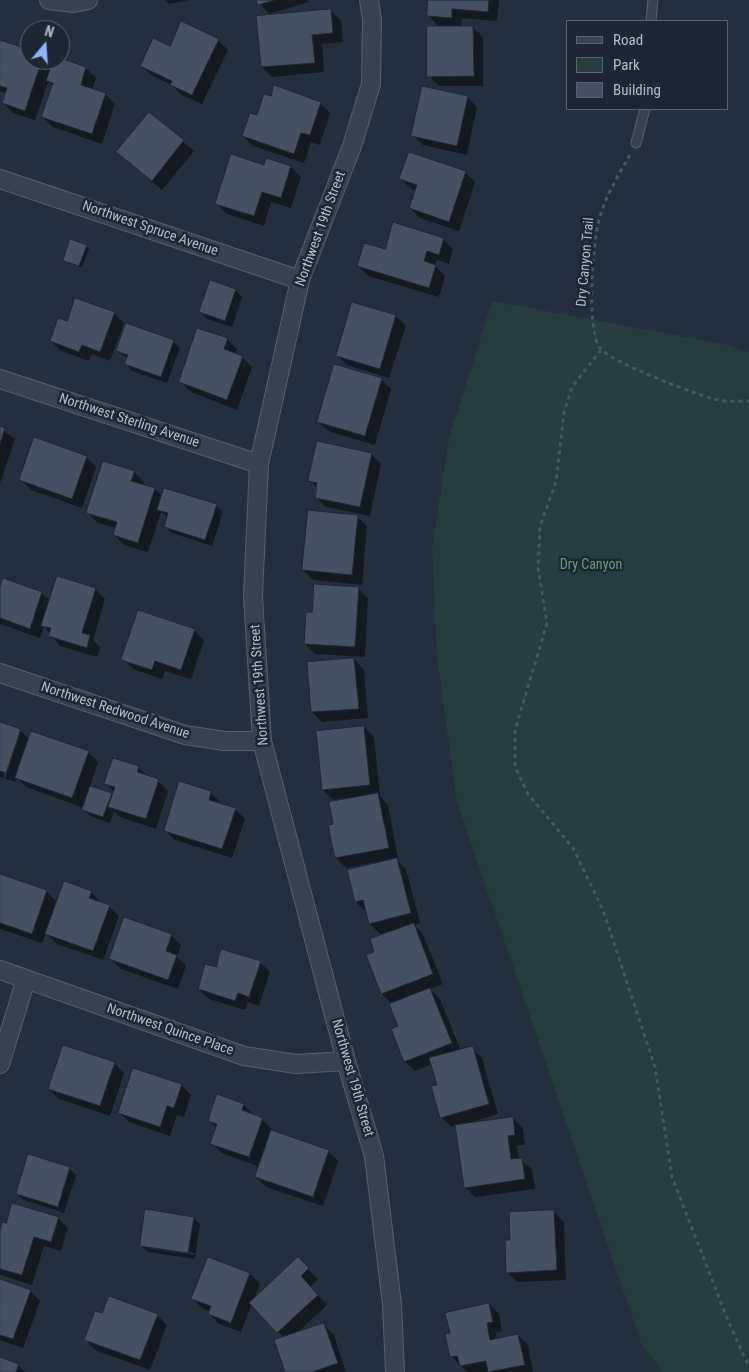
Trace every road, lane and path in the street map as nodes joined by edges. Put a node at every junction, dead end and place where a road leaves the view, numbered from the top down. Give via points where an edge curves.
1 (49, 0) edge
2 (88, 0) edge
3 (369, 0) edge
4 (653, 0) edge
5 (651, 20) edge
6 (645, 110) edge
7 (636, 143) joint
8 (0, 179) edge
9 (300, 280) junction
10 (601, 350) junction
11 (0, 379) edge
12 (749, 401) edge
13 (259, 464) junction
14 (0, 673) edge
15 (262, 741) junction
16 (0, 970) edge
17 (26, 979) junction
18 (346, 1061) junction
19 (0, 1064) edge
20 (749, 1368) edge
21 (395, 1372) edge

1 - 2 street via 74,3
3 - 9 street, Northwest 19th Street via 372,20 371,84 352,146
4 - 5 lane
6 - 7 lane
7 - 10 path, Dry Canyon Trail via 610,188 598,224 591,301 595,339
8 - 9 street, Northwest Spruce Avenue
9 - 13 street, Northwest 19th Street
10 - 12 path via 622,364 719,400
10 - 20 path via 572,387 564,413 556,482 540,526 538,568 548,624 515,730 515,767 528,794 573,848 603,910 655,1067 672,1177
11 - 13 street, Northwest Sterling Avenue
13 - 15 street, Northwest 19th Street via 253,596
14 - 15 street, Northwest Redwood Avenue via 185,735 225,741
15 - 18 street, Northwest 19th Street
16 - 17 street, Northwest Quince Place
17 - 18 street, Northwest Quince Place via 244,1056 296,1064
17 - 19 street
18 - 21 street, Northwest 19th Street via 374,1156 392,1304

